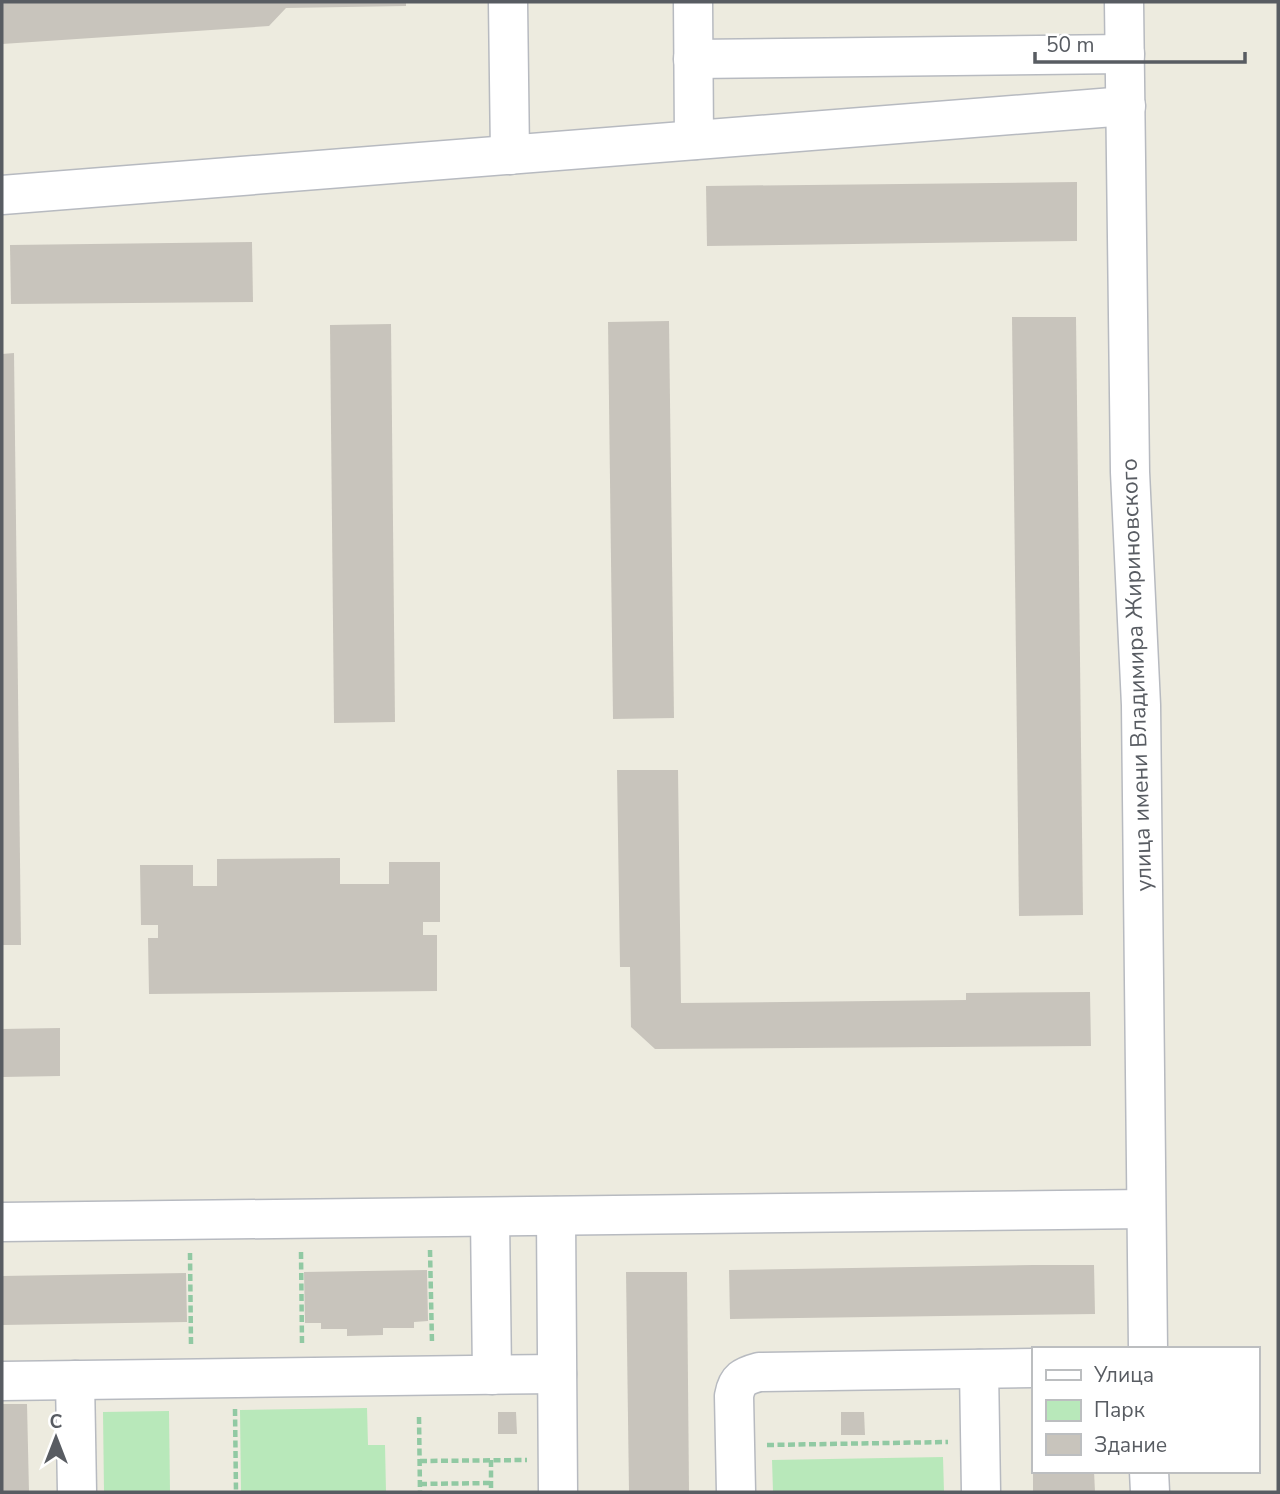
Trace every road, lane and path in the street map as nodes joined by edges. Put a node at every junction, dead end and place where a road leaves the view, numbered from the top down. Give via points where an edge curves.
1 (508, 2) edge
2 (693, 2) edge
3 (1124, 2) edge
4 (1125, 54) junction
5 (693, 59) junction
6 (1126, 106) junction
7 (694, 140) junction
8 (510, 155) junction
9 (2, 195) edge
10 (1146, 1209) junction
11 (556, 1216) junction
12 (430, 1217) junction
13 (490, 1217) junction
14 (301, 1219) junction
15 (189, 1220) junction
16 (2, 1222) edge
17 (1148, 1347) edge
18 (1032, 1368) edge
19 (979, 1369) junction
20 (557, 1374) junction
21 (492, 1375) junction
22 (432, 1376) junction
23 (303, 1377) junction
24 (191, 1378) junction
25 (235, 1378) junction
26 (75, 1380) junction
27 (2, 1381) edge
28 (419, 1417) dead end
29 (980, 1442) junction
30 (735, 1446) junction
31 (491, 1460) junction
32 (420, 1461) junction
33 (1149, 1473) edge
34 (558, 1476) edge
35 (491, 1483) junction
36 (420, 1484) junction
37 (77, 1492) edge
38 (236, 1492) edge
39 (420, 1492) edge
40 (491, 1492) edge
41 (736, 1492) edge
42 (981, 1492) edge
43 (1150, 1492) edge

1 - 8 street
2 - 5 street
3 - 4 street, улица имени Владимира Жириновского
4 - 5 street
4 - 6 street, улица имени Владимира Жириновского
5 - 7 street
6 - 7 street
6 - 10 street, улица имени Владимира Жириновского via 1130,472 1141,705
7 - 8 street
8 - 9 street
10 - 11 street
10 - 17 street, улица имени Владимира Жириновского
11 - 13 street
11 - 20 street
12 - 13 street
12 - 14 street
12 - 22 path
13 - 21 street
14 - 15 street
14 - 23 path
15 - 16 street
15 - 24 path
18 - 19 street
19 - 29 street
19 - 30 street via 759,1372 744,1376 734,1396
20 - 21 street
20 - 34 street
21 - 22 street
22 - 23 street
23 - 25 street
24 - 25 street
24 - 26 street
25 - 38 path
26 - 27 street
26 - 37 street
28 - 32 path
29 - 30 path
29 - 42 street
30 - 41 street
31 - 32 path
31 - 34 path
31 - 35 path
32 - 36 path
33 - 43 street
35 - 36 path
35 - 40 path
36 - 39 path

